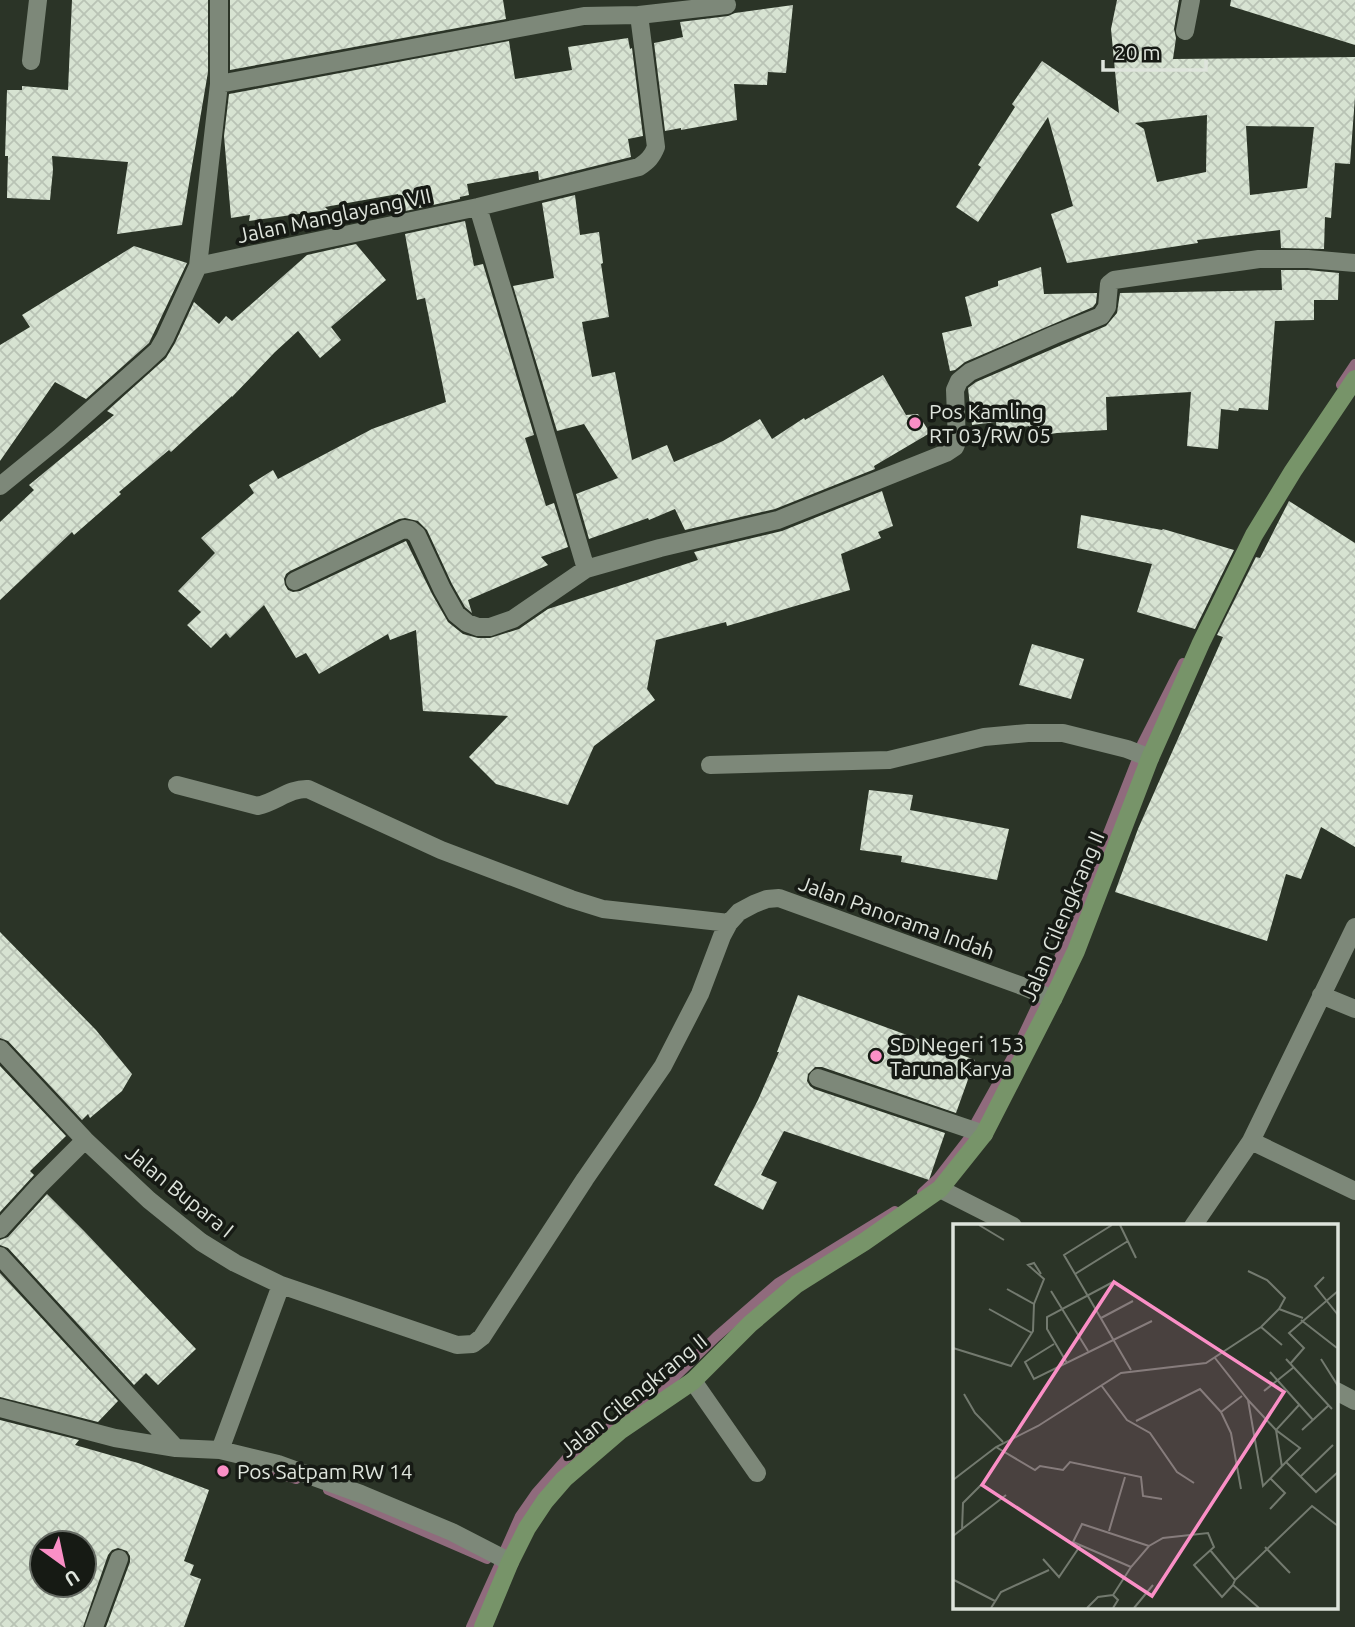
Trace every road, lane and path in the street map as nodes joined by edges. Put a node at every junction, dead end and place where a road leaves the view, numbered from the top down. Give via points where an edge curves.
1 (38, 0) edge
2 (219, 0) edge
3 (1191, 0) edge
4 (727, 5) dead end
5 (584, 8) edge
6 (639, 15) junction
7 (1185, 31) dead end
8 (31, 61) dead end
9 (219, 84) junction
10 (478, 207) junction
11 (1355, 263) edge
12 (198, 266) junction
13 (1355, 379) edge
14 (0, 486) edge
15 (586, 569) junction
16 (295, 581) dead end
17 (1150, 758) junction
18 (710, 765) dead end
19 (177, 785) dead end
20 (729, 923) junction
21 (1355, 927) edge
22 (1321, 995) junction
23 (1053, 999) junction
24 (1355, 1009) edge
25 (0, 1049) edge
26 (818, 1078) dead end
27 (984, 1134) junction
28 (85, 1140) junction
29 (1251, 1141) junction
30 (940, 1189) junction
31 (1355, 1191) edge
32 (1009, 1224) edge
33 (1194, 1224) edge
34 (0, 1229) edge
35 (0, 1256) edge
36 (281, 1285) junction
37 (692, 1381) junction
38 (1338, 1392) edge
39 (1355, 1401) edge
40 (0, 1408) edge
41 (176, 1448) junction
42 (220, 1450) junction
43 (757, 1473) dead end
44 (119, 1559) dead end
45 (510, 1562) junction
46 (94, 1627) edge
47 (483, 1627) edge

1 - 8 street
2 - 9 street
3 - 7 street
4 - 6 street
5 - 6 street
5 - 9 street
6 - 10 street, Jalan Manglayang VII via 656,147 649,161
9 - 12 street
10 - 12 street, Jalan Manglayang VII
10 - 15 street
11 - 15 street via 1259,260 1114,280 1101,317 970,372 959,382 955,390 957,442 946,453 778,520
12 - 14 street via 158,350
13 - 17 street, Jalan Cilengkrang II via 1254,535
15 - 16 street via 513,620 490,627 478,627 456,614 411,530 404,529
17 - 18 street via 1063,733 1028,733 984,737 889,760
17 - 23 street, Jalan Cilengkrang II
19 - 20 street via 258,806 308,789 441,850 571,899 603,909
20 - 23 street, Jalan Panorama Indah via 754,904 779,898
20 - 36 street, Jalan Bupara I via 663,1066 482,1337 473,1344 457,1345
21 - 22 street
22 - 24 street
22 - 29 street
23 - 27 street, Jalan Cilengkrang II
25 - 28 street, Jalan Bupara I
26 - 27 street
27 - 30 street, Jalan Cilengkrang II
28 - 34 street
28 - 36 street, Jalan Bupara I via 201,1242
29 - 31 street
29 - 33 street
30 - 32 street
30 - 37 street, Jalan Cilengkrang II via 797,1284
35 - 41 street
36 - 42 street
37 - 43 street
37 - 45 street, Jalan Cilengkrang II via 621,1430 564,1479 527,1528
38 - 39 street
40 - 41 street via 114,1438
41 - 42 street
42 - 45 street via 278,1464 361,1494
44 - 46 street
45 - 47 street, Jalan Cilengkrang II

